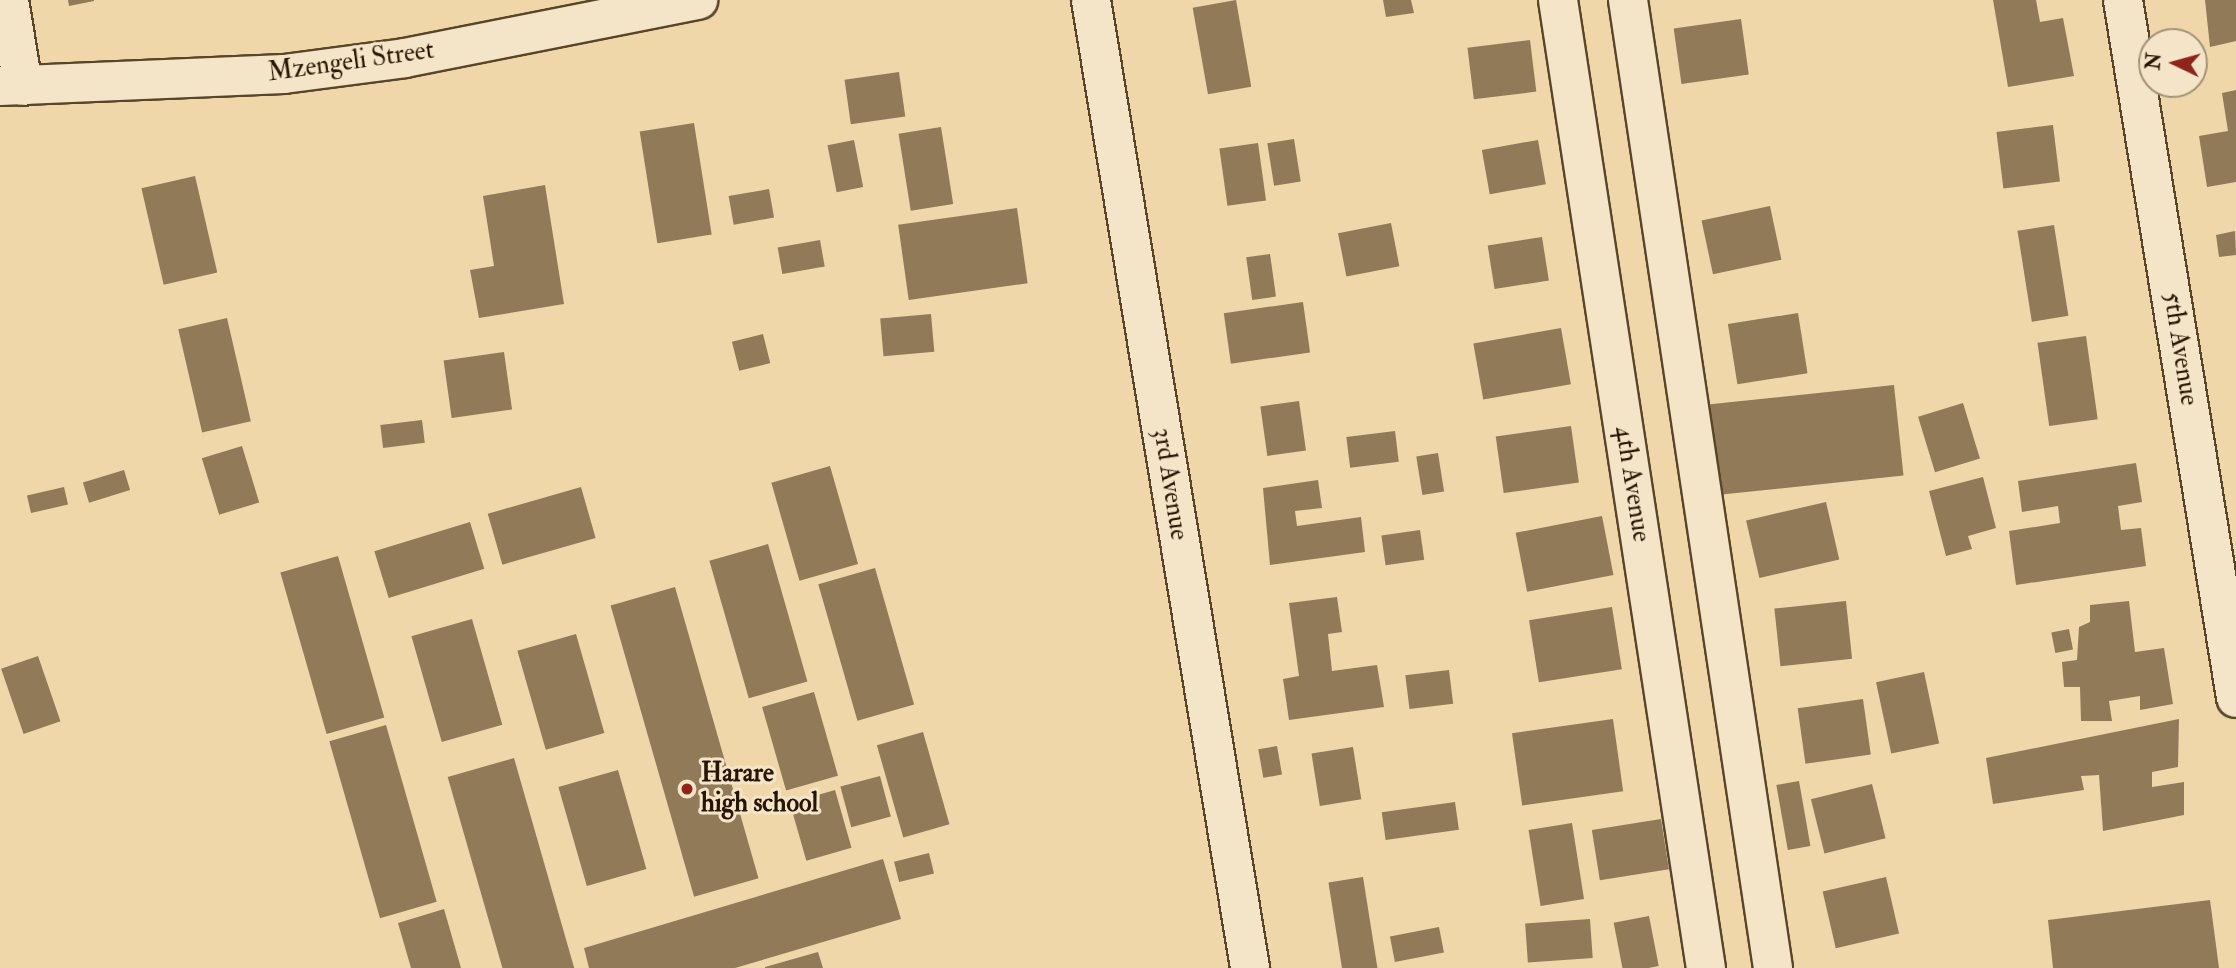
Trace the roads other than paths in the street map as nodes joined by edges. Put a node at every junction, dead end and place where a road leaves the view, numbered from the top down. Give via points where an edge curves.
1 (9, 0) edge
2 (698, 0) edge
3 (1091, 0) edge
4 (1558, 0) edge
5 (1628, 0) edge
6 (2123, 0) edge
7 (12, 86) edge
8 (2236, 698) edge
9 (1250, 968) edge
10 (1706, 968) edge
11 (1773, 968) edge

1 - 7 street
2 - 7 street, Mzengeli Street via 405,58 284,74
3 - 9 street, 3rd Avenue
4 - 10 street, 4th Avenue
5 - 11 street
6 - 8 street, 5th Avenue

